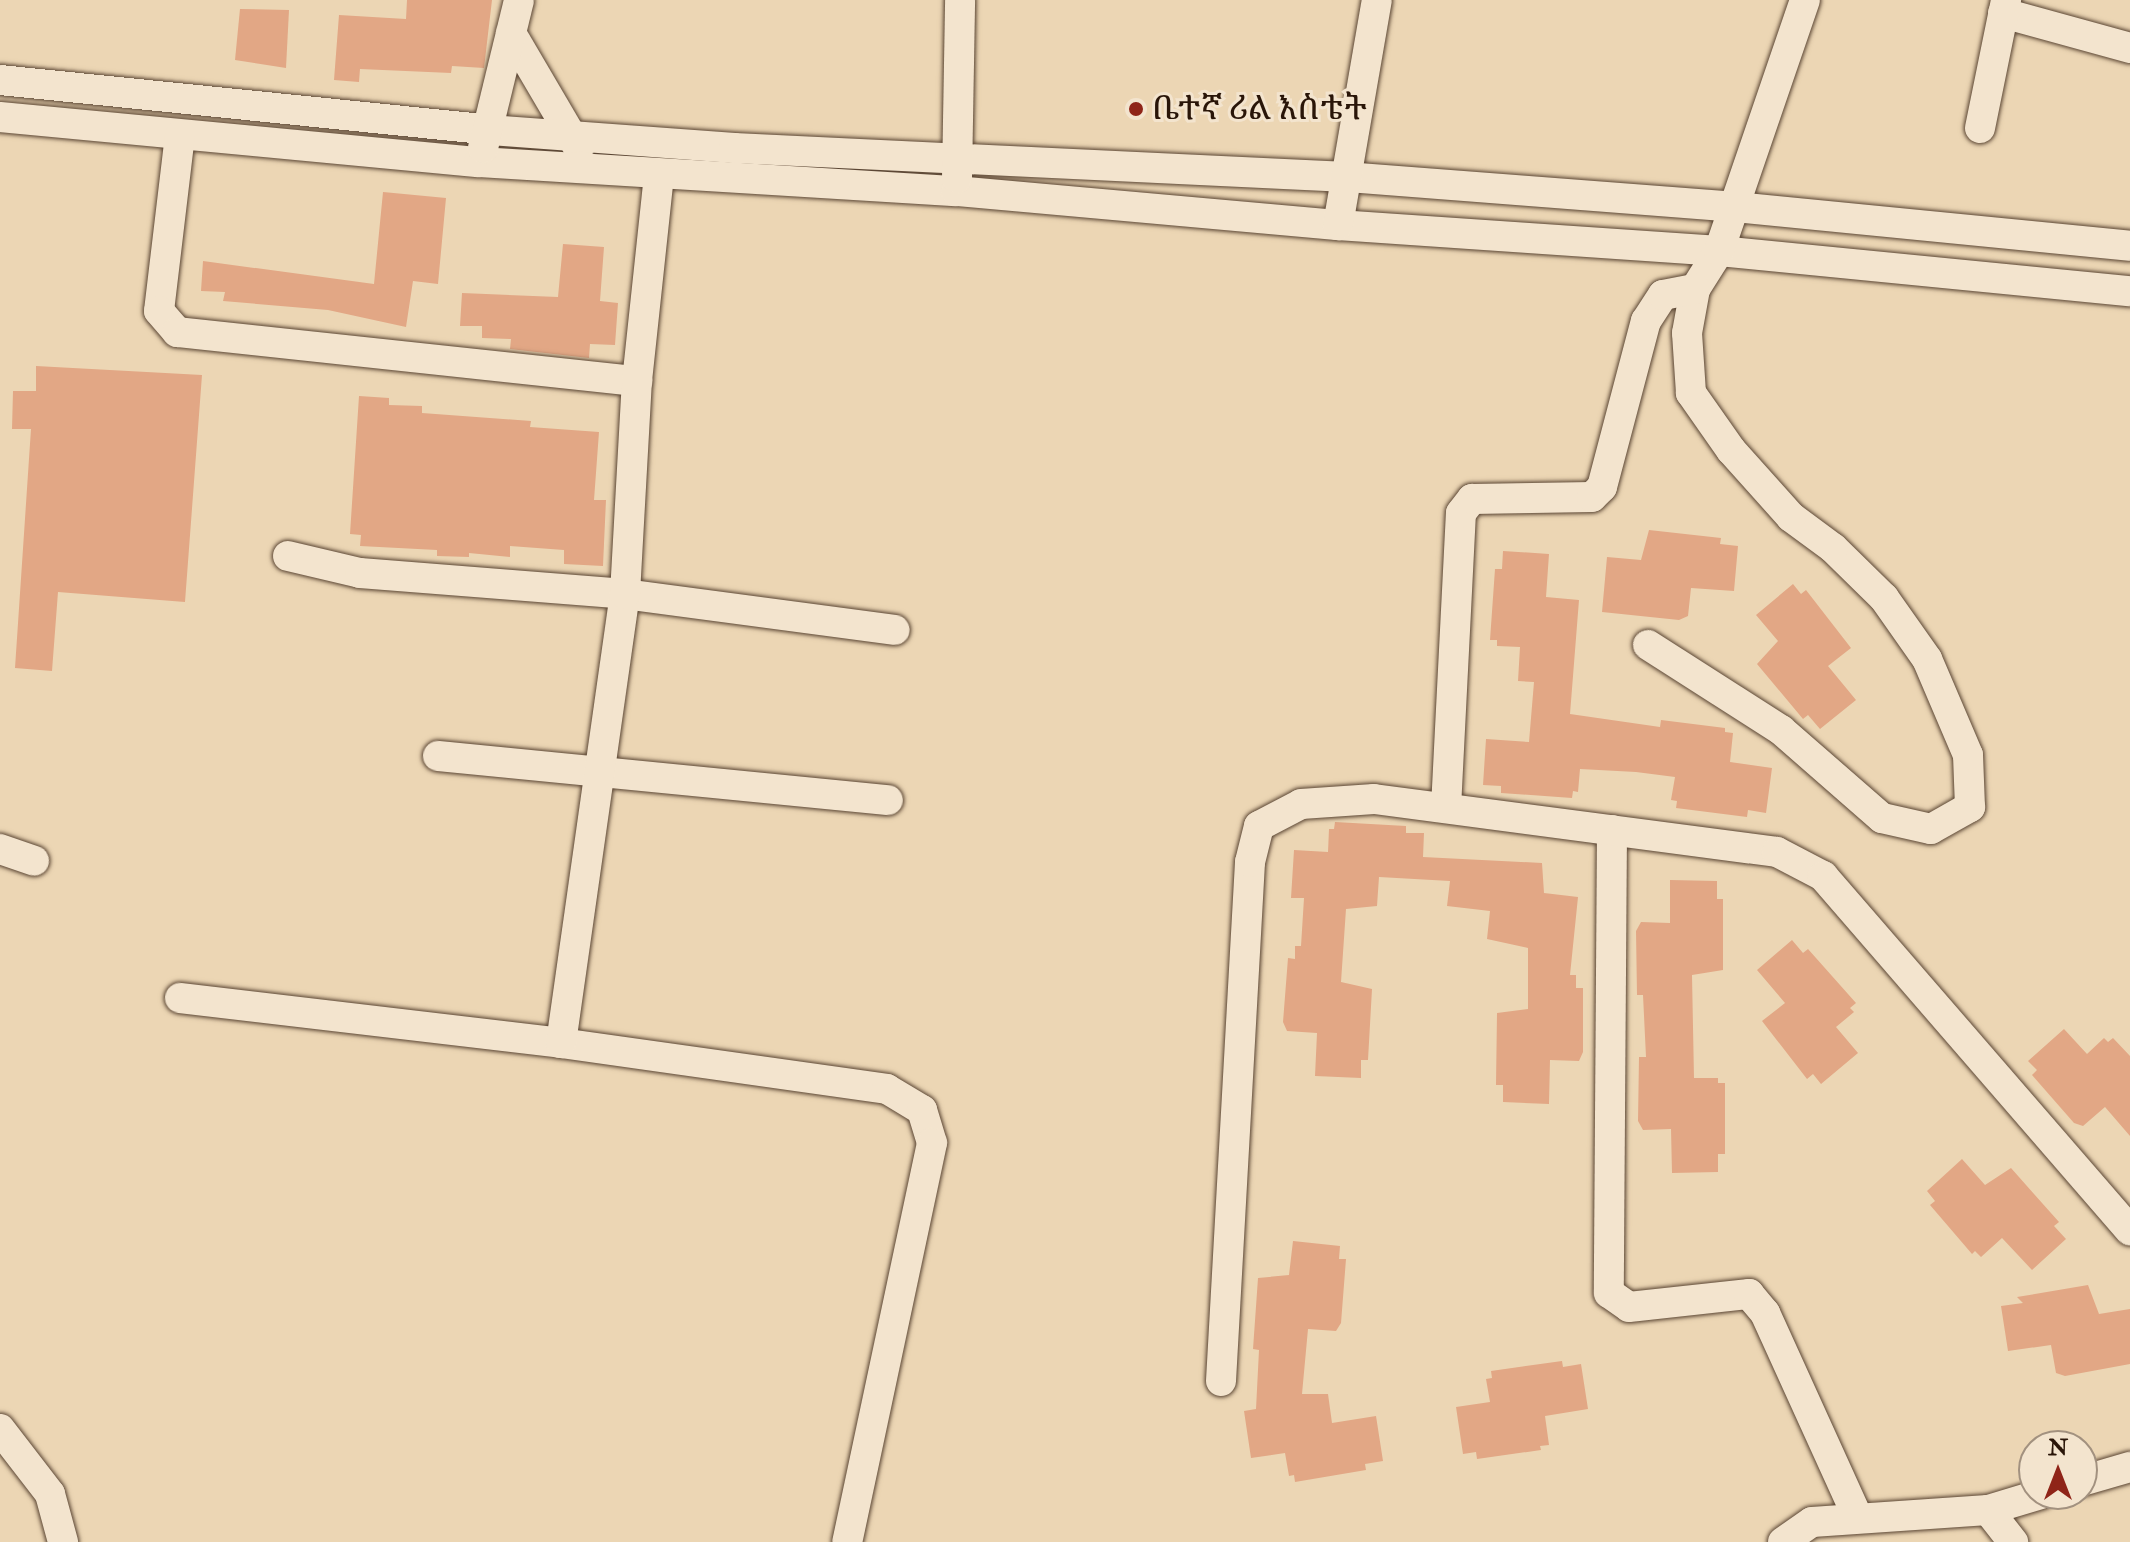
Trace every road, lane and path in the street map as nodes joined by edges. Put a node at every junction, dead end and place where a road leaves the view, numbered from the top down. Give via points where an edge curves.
1 (519, 0) edge
2 (960, 0) edge
3 (1377, 0) edge
4 (1805, 0) edge
5 (2004, 6) edge
6 (511, 33) junction
7 (2130, 48) edge
8 (0, 80) edge
9 (0, 117) edge
10 (1980, 128) dead end
11 (490, 130) junction
12 (180, 135) junction
13 (573, 136) junction
14 (957, 159) junction
15 (479, 162) junction
16 (589, 170) junction
17 (659, 175) junction
18 (1347, 177) junction
19 (956, 191) junction
20 (1735, 207) junction
21 (1338, 225) junction
22 (2130, 246) edge
23 (1719, 251) junction
24 (1695, 289) junction
25 (2130, 291) edge
26 (637, 381) junction
27 (288, 556) dead end
28 (625, 594) junction
29 (895, 630) dead end
30 (1648, 645) dead end
31 (438, 756) dead end
32 (599, 774) junction
33 (888, 800) dead end
34 (1446, 808) junction
35 (1612, 830) junction
36 (0, 849) edge
37 (34, 861) dead end
38 (180, 998) dead end
39 (561, 1043) junction
40 (2130, 1231) edge
41 (1221, 1381) dead end
42 (0, 1429) edge
43 (2130, 1467) edge
44 (2098, 1476) edge
45 (2018, 1501) edge
46 (1988, 1510) junction
47 (1858, 1518) junction
48 (63, 1542) edge
49 (847, 1542) edge
50 (1783, 1542) edge
51 (2013, 1542) edge

1 - 6 street
2 - 14 street
3 - 18 street
4 - 20 street
5 - 7 street
5 - 10 street
6 - 11 street
6 - 13 street
8 - 11 street
9 - 12 street
11 - 13 street
11 - 15 street
12 - 15 street
12 - 26 street via 159,311 177,332
13 - 14 street
13 - 16 street
14 - 18 street
14 - 19 street
15 - 16 street
16 - 17 street
17 - 19 street
17 - 26 street
18 - 20 street
18 - 21 street
19 - 21 street
20 - 22 street
20 - 23 street
21 - 23 street
23 - 24 street
23 - 25 street
24 - 30 street via 1687,333 1691,393 1731,450 1791,517 1833,548 1884,598 1927,659 1968,755 1970,807 1931,829 1882,818 1781,730
24 - 34 street via 1663,295 1646,321 1602,487 1592,497 1472,499 1461,513
26 - 28 street
27 - 28 street via 360,573
28 - 29 street
28 - 32 street
31 - 32 street
32 - 33 street
32 - 39 street
34 - 35 street
34 - 41 street via 1374,799 1301,804 1259,826 1250,862
35 - 40 street via 1777,852 1823,876
35 - 47 street via 1609,1293 1629,1307 1749,1294 1765,1313
36 - 37 street
38 - 39 street
39 - 49 street via 887,1089 922,1110 932,1143
42 - 48 street via 50,1494
43 - 44 street
45 - 46 street
46 - 47 street
46 - 51 street
47 - 50 street via 1812,1522

